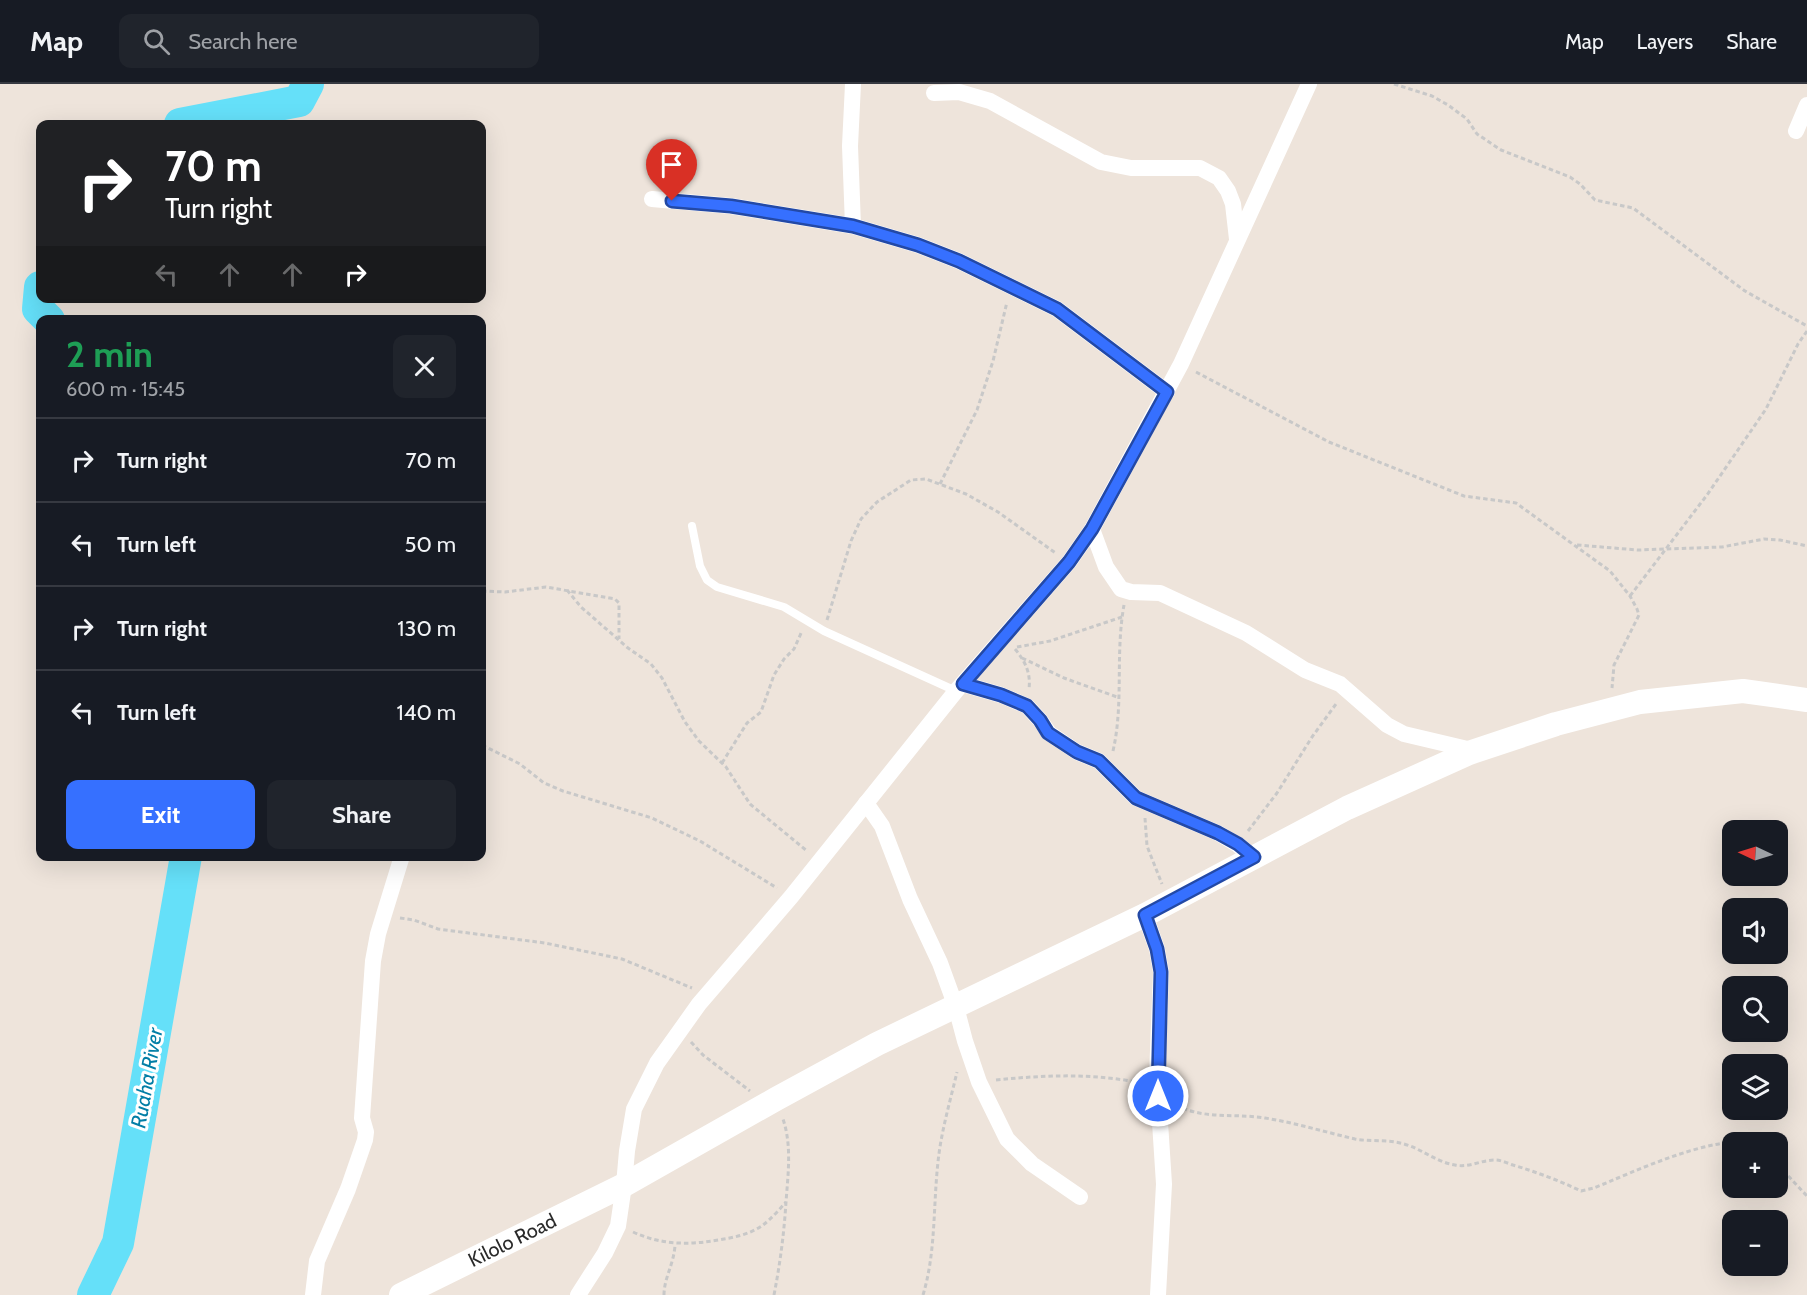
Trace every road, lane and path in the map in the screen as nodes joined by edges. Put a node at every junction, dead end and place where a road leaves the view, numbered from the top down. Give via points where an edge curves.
1 (853, 84) edge
2 (1309, 84) edge
3 (1394, 84) edge
4 (934, 93) dead end
5 (1807, 105) edge
6 (1796, 131) dead end
7 (652, 199) dead end
8 (853, 226) junction
9 (1237, 240) junction
10 (1011, 286) junction
11 (1807, 326) edge
12 (1807, 331) edge
13 (1181, 364) junction
14 (1167, 392) junction
15 (940, 484) junction
16 (692, 526) dead end
17 (1092, 529) junction
18 (1573, 544) junction
19 (1807, 546) edge
20 (1667, 549) junction
21 (1069, 562) junction
22 (567, 590) junction
23 (486, 591) edge
24 (1126, 591) junction
25 (1630, 596) junction
26 (799, 616) junction
27 (1122, 617) junction
28 (824, 631) junction
29 (619, 639) junction
30 (1022, 658) junction
31 (960, 687) junction
32 (1348, 690) junction
33 (1118, 698) junction
34 (1807, 700) edge
35 (1027, 706) junction
36 (1609, 710) junction
37 (486, 747) edge
38 (1476, 751) junction
39 (722, 763) junction
40 (1109, 770) junction
41 (1145, 802) junction
42 (866, 803) junction
43 (1246, 851) junction
44 (400, 861) edge
45 (820, 861) junction
46 (791, 897) junction
47 (1170, 902) junction
48 (1145, 915) junction
49 (383, 917) junction
50 (707, 994) junction
51 (956, 1006) junction
52 (681, 1029) junction
53 (965, 1041) junction
54 (979, 1082) junction
55 (1158, 1091) junction
56 (769, 1103) junction
57 (1722, 1142) edge
58 (1788, 1176) edge
59 (624, 1185) junction
60 (1807, 1196) edge
61 (1080, 1197) dead end
62 (786, 1202) junction
63 (618, 1226) junction
64 (675, 1244) junction
65 (313, 1295) edge
66 (401, 1295) edge
67 (578, 1295) edge
68 (664, 1295) edge
69 (774, 1295) edge
70 (923, 1295) edge
71 (1158, 1295) edge

1 - 8 street
2 - 9 street
3 - 11 path via 1448,105 1467,119 1477,134 1501,150 1570,177 1596,200 1633,208 1745,291
4 - 9 street via 959,93 990,101 1101,162 1131,168 1200,168 1219,178 1228,191
5 - 6 street
7 - 8 street via 731,206
8 - 10 street via 918,245
9 - 13 street
10 - 14 street via 1057,309
10 - 15 path via 977,411
12 - 20 path via 1766,409
13 - 14 street
13 - 18 path via 1329,442 1464,496 1516,503
14 - 17 street
15 - 21 path via 998,512
15 - 28 path via 926,479 911,480 867,511 856,527
16 - 26 lane via 707,580
17 - 21 street
17 - 24 street via 1106,567
18 - 20 path
18 - 25 path via 1610,571
19 - 20 path via 1764,539 1722,547
20 - 25 path
21 - 31 street
22 - 23 path via 546,587
22 - 29 path
22 - 29 path via 615,599 619,603
24 - 27 path
24 - 32 street via 1160,593 1179,601 1262,641 1287,660
25 - 36 path via 1639,615 1614,665
26 - 28 lane
26 - 39 path via 799,640 774,675 761,711 747,723
27 - 30 path via 1050,641 1014,648
27 - 33 path
28 - 31 lane
29 - 39 path via 651,664 685,722
30 - 33 path
30 - 35 path via 1030,680
31 - 35 street via 1001,695
31 - 42 street
32 - 38 street via 1387,725 1415,737
32 - 43 path via 1329,711 1277,793
33 - 40 path
34 - 36 main road, Kilolo Road via 1743,691 1640,702
35 - 40 street via 1048,733
36 - 38 main road, Kilolo Road
37 - 46 path via 562,791 652,818 700,841
38 - 43 main road, Kilolo Road
39 - 45 path via 750,804
40 - 41 street via 1128,791
41 - 43 street via 1218,833
41 - 47 path via 1147,846
42 - 45 street
42 - 51 street via 882,826
43 - 47 main road, Kilolo Road
44 - 49 street
45 - 46 street
46 - 50 street
47 - 48 main road, Kilolo Road
48 - 51 main road, Kilolo Road
48 - 55 street via 1161,972
49 - 50 path via 622,959
49 - 65 street via 373,961 362,1118 366,1132 348,1189 317,1261
50 - 52 street
51 - 53 street
51 - 56 main road, Kilolo Road
52 - 56 path via 703,1055
52 - 59 street via 634,1109
53 - 54 street
53 - 70 path via 942,1132 934,1239
54 - 55 path via 1078,1075 1117,1078
54 - 61 street via 1007,1139 1032,1164
55 - 57 path via 1194,1112 1261,1117 1356,1139 1406,1144 1455,1166 1502,1161 1581,1191
55 - 71 street via 1164,1184
56 - 59 main road, Kilolo Road
56 - 62 path via 787,1132
58 - 60 path
59 - 63 street
59 - 66 main road, Kilolo Road
62 - 64 path via 762,1226 738,1236
62 - 69 path
63 - 64 path
63 - 67 street
64 - 68 path

